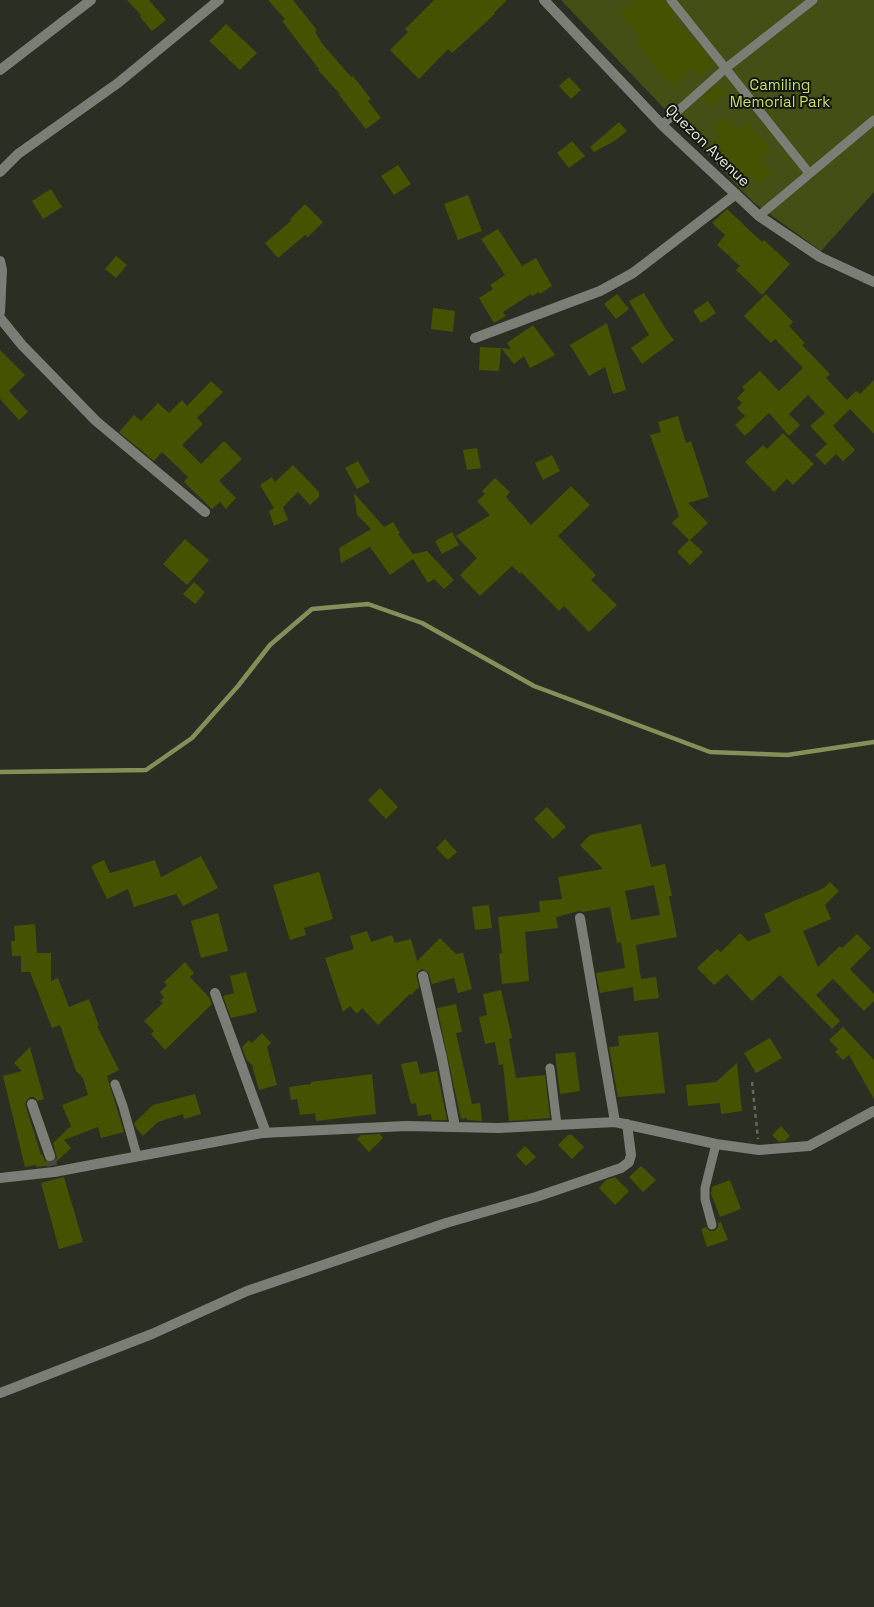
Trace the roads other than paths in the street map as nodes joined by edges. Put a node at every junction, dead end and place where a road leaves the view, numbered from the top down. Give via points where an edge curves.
1 (91, 0) edge
2 (219, 0) edge
3 (544, 0) edge
4 (671, 0) edge
5 (813, 0) edge
6 (726, 68) junction
7 (0, 70) edge
8 (874, 120) edge
9 (662, 125) junction
10 (0, 172) edge
11 (809, 173) junction
12 (736, 194) junction
13 (760, 216) junction
14 (0, 261) edge
15 (874, 282) edge
16 (0, 312) edge
17 (0, 318) edge
18 (474, 338) dead end
19 (204, 512) dead end
20 (580, 918) dead end
21 (423, 976) dead end
22 (215, 994) dead end
23 (550, 1068) dead end
24 (114, 1084) dead end
25 (32, 1104) dead end
26 (874, 1111) edge
27 (615, 1122) junction
28 (627, 1124) junction
29 (557, 1125) junction
30 (455, 1127) junction
31 (266, 1133) junction
32 (716, 1144) junction
33 (137, 1156) junction
34 (52, 1165) junction
35 (0, 1178) edge
36 (712, 1225) dead end
37 (0, 1393) edge

1 - 7 street
2 - 10 street via 118,83 18,154
3 - 9 street, Quezon Avenue
4 - 6 lane
5 - 6 lane
6 - 9 lane
6 - 11 lane
8 - 11 lane
9 - 12 street, Quezon Avenue
11 - 13 lane
12 - 13 street, Quezon Avenue
12 - 18 street via 634,273 600,290
13 - 15 street, Quezon Avenue via 820,257
14 - 16 street
17 - 19 street via 96,421
20 - 27 street
21 - 30 street
22 - 31 street
23 - 29 lane
24 - 33 lane
25 - 34 street
26 - 32 street via 810,1146 759,1150
27 - 28 street
27 - 29 street
28 - 32 street
28 - 37 street via 631,1155 629,1162 621,1168 247,1291 152,1334
29 - 30 street
30 - 31 street via 406,1126
31 - 33 street
32 - 36 lane via 705,1188
33 - 34 street
34 - 35 street

